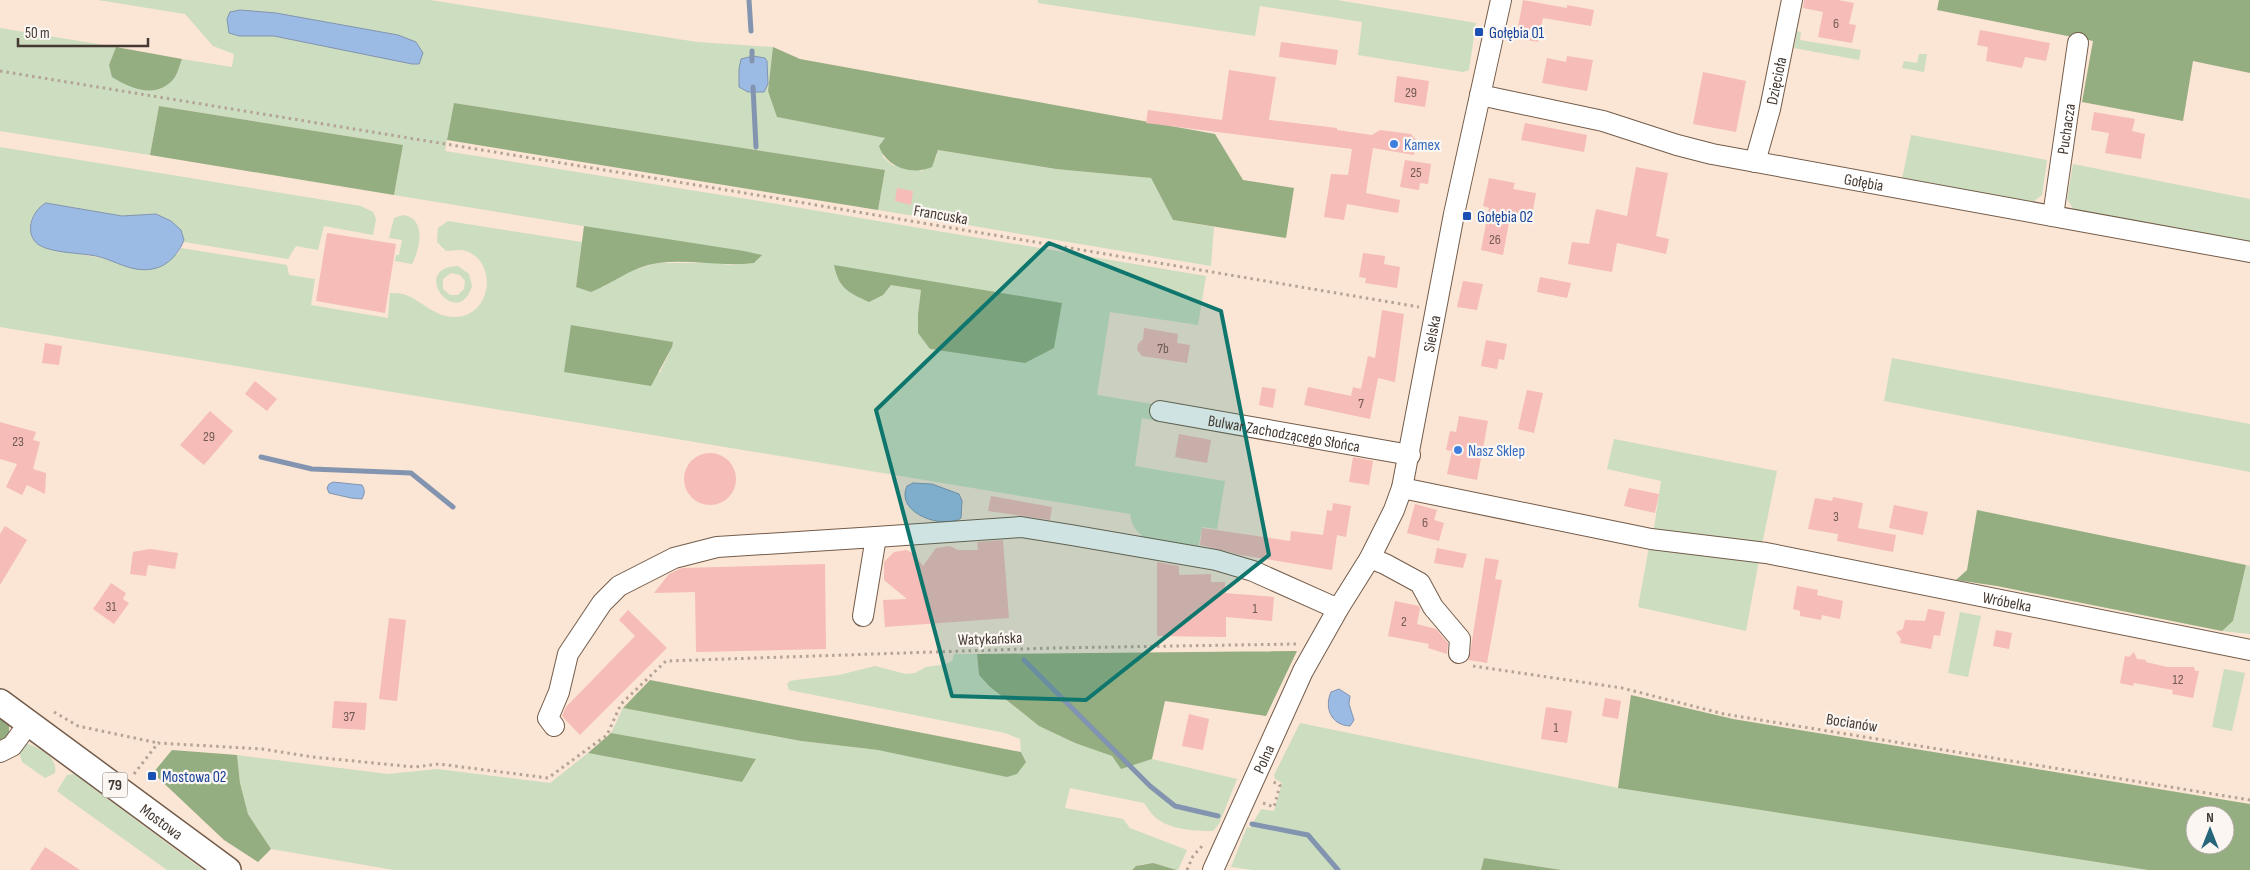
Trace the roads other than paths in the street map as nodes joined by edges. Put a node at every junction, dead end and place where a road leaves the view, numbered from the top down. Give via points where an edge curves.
1 (1501, 0) edge
2 (1792, 0) edge
3 (2078, 43) dead end
4 (1480, 95) junction
5 (1755, 162) junction
6 (2053, 216) junction
7 (2250, 252) edge
8 (1160, 411) dead end
9 (1410, 455) junction
10 (1402, 488) junction
11 (876, 537) junction
12 (1370, 558) junction
13 (1338, 609) junction
14 (863, 616) dead end
15 (1315, 648) joint
16 (2250, 650) edge
17 (1459, 653) road end
18 (0, 702) edge
19 (29, 723) junction
20 (554, 726) dead end
21 (0, 752) edge
22 (228, 870) edge
23 (1213, 870) edge

1 - 4 street, Sielska
2 - 5 street, Dzięcioła via 1770,109
3 - 6 street, Puchacza
4 - 5 street, Gołębia via 1603,121 1677,145
4 - 9 street, Sielska via 1454,214
5 - 6 street, Gołębia
6 - 7 street, Gołębia
8 - 9 street, Bulwar Zachodzącego Słońca
9 - 10 street, Sielska
10 - 12 street, Sielska
10 - 16 street, Wróbelka via 1651,540 1766,553
11 - 13 street via 1020,527 1063,533 1216,560 1253,571
11 - 14 street
11 - 20 street via 717,547 674,558 619,586 602,603 568,654 559,692 548,718
12 - 13 street, Sielska
12 - 17 street via 1420,583 1433,607 1460,639
13 - 15 street, Sielska
15 - 23 street, Polna
18 - 19 main road, Mostowa / 79
19 - 21 street via 12,746
19 - 22 main road, Mostowa / 79

